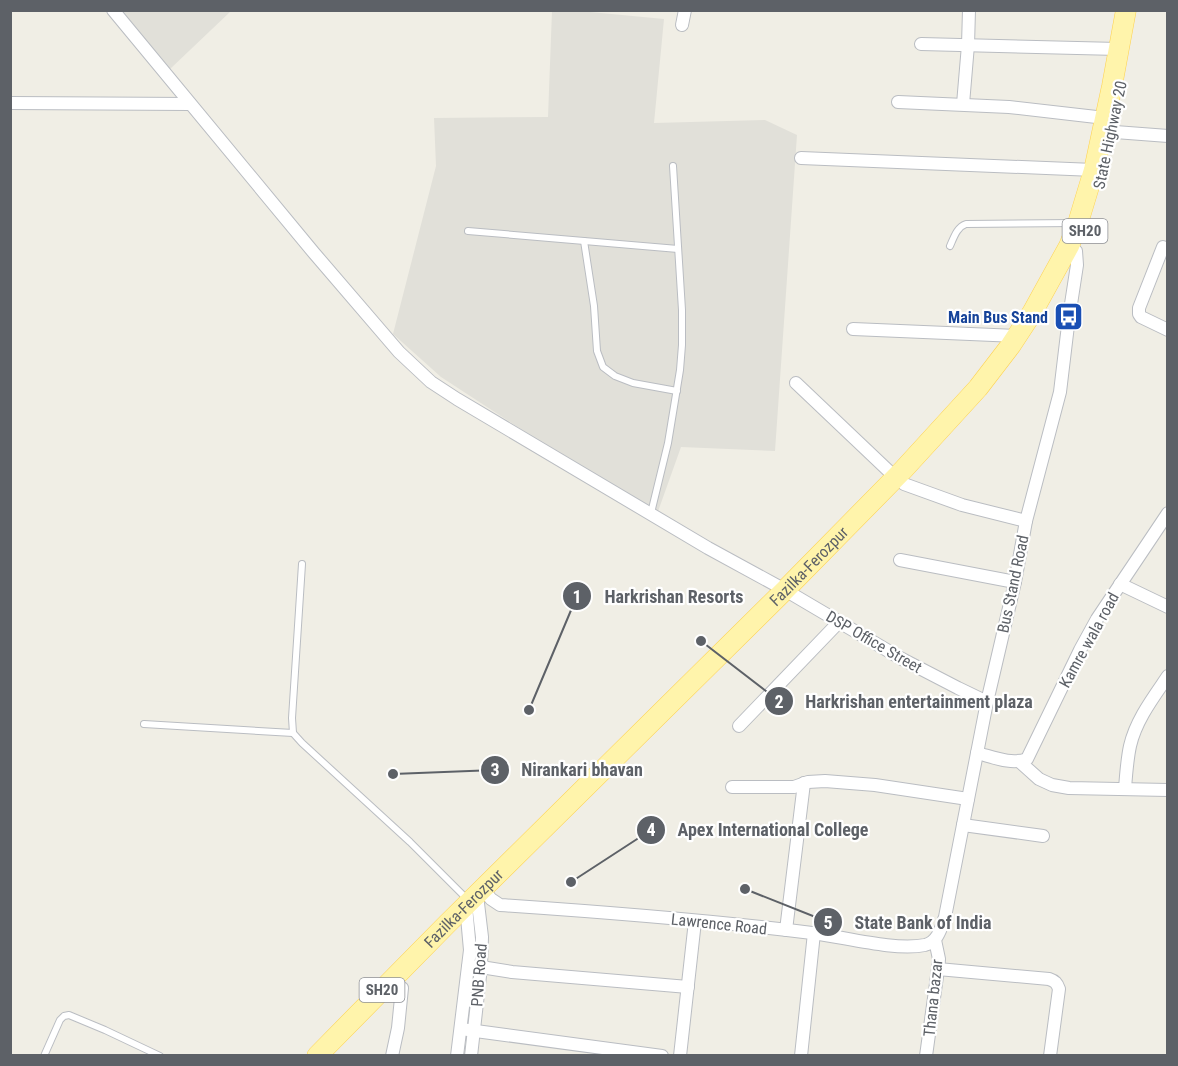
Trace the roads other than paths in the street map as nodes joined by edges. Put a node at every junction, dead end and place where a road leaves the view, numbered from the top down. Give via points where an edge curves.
1 (113, 10) edge
2 (685, 10) edge
3 (969, 10) edge
4 (1125, 10) edge
5 (1136, 10) edge
6 (682, 25) dead end
7 (921, 44) dead end
8 (968, 45) junction
9 (1118, 49) junction
10 (898, 102) dead end
11 (10, 103) edge
12 (190, 104) junction
13 (963, 105) junction
14 (1107, 127) junction
15 (1167, 136) edge
16 (801, 158) dead end
17 (672, 166) dead end
18 (1095, 170) junction
19 (1078, 223) junction
20 (468, 231) dead end
21 (584, 241) junction
22 (950, 246) dead end
23 (1164, 248) dead end
24 (678, 249) junction
25 (1076, 251) junction
26 (853, 329) dead end
27 (1167, 330) edge
28 (1017, 344) junction
29 (796, 383) dead end
30 (677, 391) junction
31 (900, 481) junction
32 (1167, 513) edge
33 (651, 514) junction
34 (1026, 521) junction
35 (900, 560) dead end
36 (302, 564) dead end
37 (1015, 582) junction
38 (1120, 584) junction
39 (790, 593) junction
40 (1167, 607) edge
41 (839, 622) junction
42 (1167, 676) edge
43 (987, 702) junction
44 (144, 724) dead end
45 (739, 726) dead end
46 (293, 733) junction
47 (977, 753) junction
48 (1020, 762) junction
49 (804, 783) junction
50 (732, 786) dead end
51 (1125, 789) junction
52 (1167, 790) edge
53 (968, 799) junction
54 (963, 825) junction
55 (1043, 837) dead end
56 (476, 903) junction
57 (695, 921) junction
58 (786, 930) junction
59 (814, 933) junction
60 (934, 940) junction
61 (468, 967) junction
62 (481, 967) junction
63 (938, 969) junction
64 (688, 987) junction
65 (402, 988) junction
66 (461, 1029) junction
67 (474, 1030) junction
68 (44, 1056) edge
69 (160, 1056) edge
70 (317, 1056) edge
71 (334, 1056) edge
72 (392, 1056) edge
73 (458, 1056) edge
74 (471, 1056) edge
75 (662, 1056) edge
76 (680, 1056) edge
77 (801, 1056) edge
78 (926, 1056) edge
79 (1050, 1056) edge

1 - 12 street, DSP Office Street
2 - 6 street
3 - 8 street
4 - 9 main road, State Highway 20 / SH20
5 - 14 main road, State Highway 20 / SH20
7 - 8 street
8 - 9 street
8 - 13 street
9 - 14 main road, State Highway 20 / SH20
10 - 13 street
11 - 12 street
12 - 33 street, DSP Office Street via 314,254 399,352 431,382
13 - 14 street via 1042,110
14 - 15 street
14 - 18 main road, State Highway 20 / SH20
14 - 25 main road, State Highway 20 / SH20 via 1107,162
16 - 18 street
17 - 24 lane
18 - 19 main road, State Highway 20 / SH20
19 - 22 lane via 966,224
19 - 28 main road, State Highway 20 / SH20
20 - 21 lane
21 - 24 lane
21 - 30 lane via 597,351 603,367 633,383
23 - 27 street via 1138,308 1146,321
24 - 30 lane via 682,345
25 - 28 main road, State Highway 20 / SH20 via 1057,293
25 - 34 street, Bus Stand Road via 1060,392
26 - 28 street
28 - 31 main road, Fazilka-Ferozpur / SH20 via 987,396
29 - 31 street
30 - 33 lane
31 - 34 street via 962,504
31 - 39 main road, Fazilka-Ferozpur / SH20
32 - 38 street, Kamre wala road
33 - 39 street, DSP Office Street
34 - 37 street, Bus Stand Road
35 - 37 street
36 - 46 lane
37 - 43 street, Bus Stand Road
38 - 40 street
38 - 48 street, Kamre wala road via 1080,650 1027,759
39 - 41 street, DSP Office Street
39 - 56 main road, Fazilka-Ferozpur / SH20 via 634,755
41 - 43 street, DSP Office Street
41 - 45 street
42 - 51 street via 1137,726 1130,746
43 - 47 street, Bus Stand Road
44 - 46 lane
46 - 56 lane
47 - 48 street
47 - 53 street, Bus Stand Road
48 - 51 street via 1052,785
49 - 50 street via 794,787
49 - 53 street via 875,785
49 - 58 street
51 - 52 street
53 - 54 street, Bus Stand Road
54 - 55 street
54 - 60 street, Bus Stand Road via 945,917
56 - 57 street, Lawrence Road
56 - 61 street, PNB Road
56 - 62 street, PNB Road via 482,937
56 - 65 main road, Fazilka-Ferozpur / SH20
56 - 70 main road, Fazilka-Ferozpur / SH20
57 - 58 street, Lawrence Road
57 - 64 street
58 - 59 street, Lawrence Road
59 - 60 street, Lawrence Road via 900,946
59 - 77 street
60 - 63 street, Thana bazar
61 - 62 street
61 - 66 street, PNB Road
62 - 64 street
62 - 67 street, PNB Road
63 - 78 street, Thana bazar
63 - 79 street via 1049,979 1058,984
64 - 76 street
65 - 71 main road, Fazilka-Ferozpur / SH20
65 - 72 street
66 - 67 street
66 - 73 street, PNB Road
67 - 74 street, PNB Road
67 - 75 street
68 - 69 lane via 60,1020 69,1016

